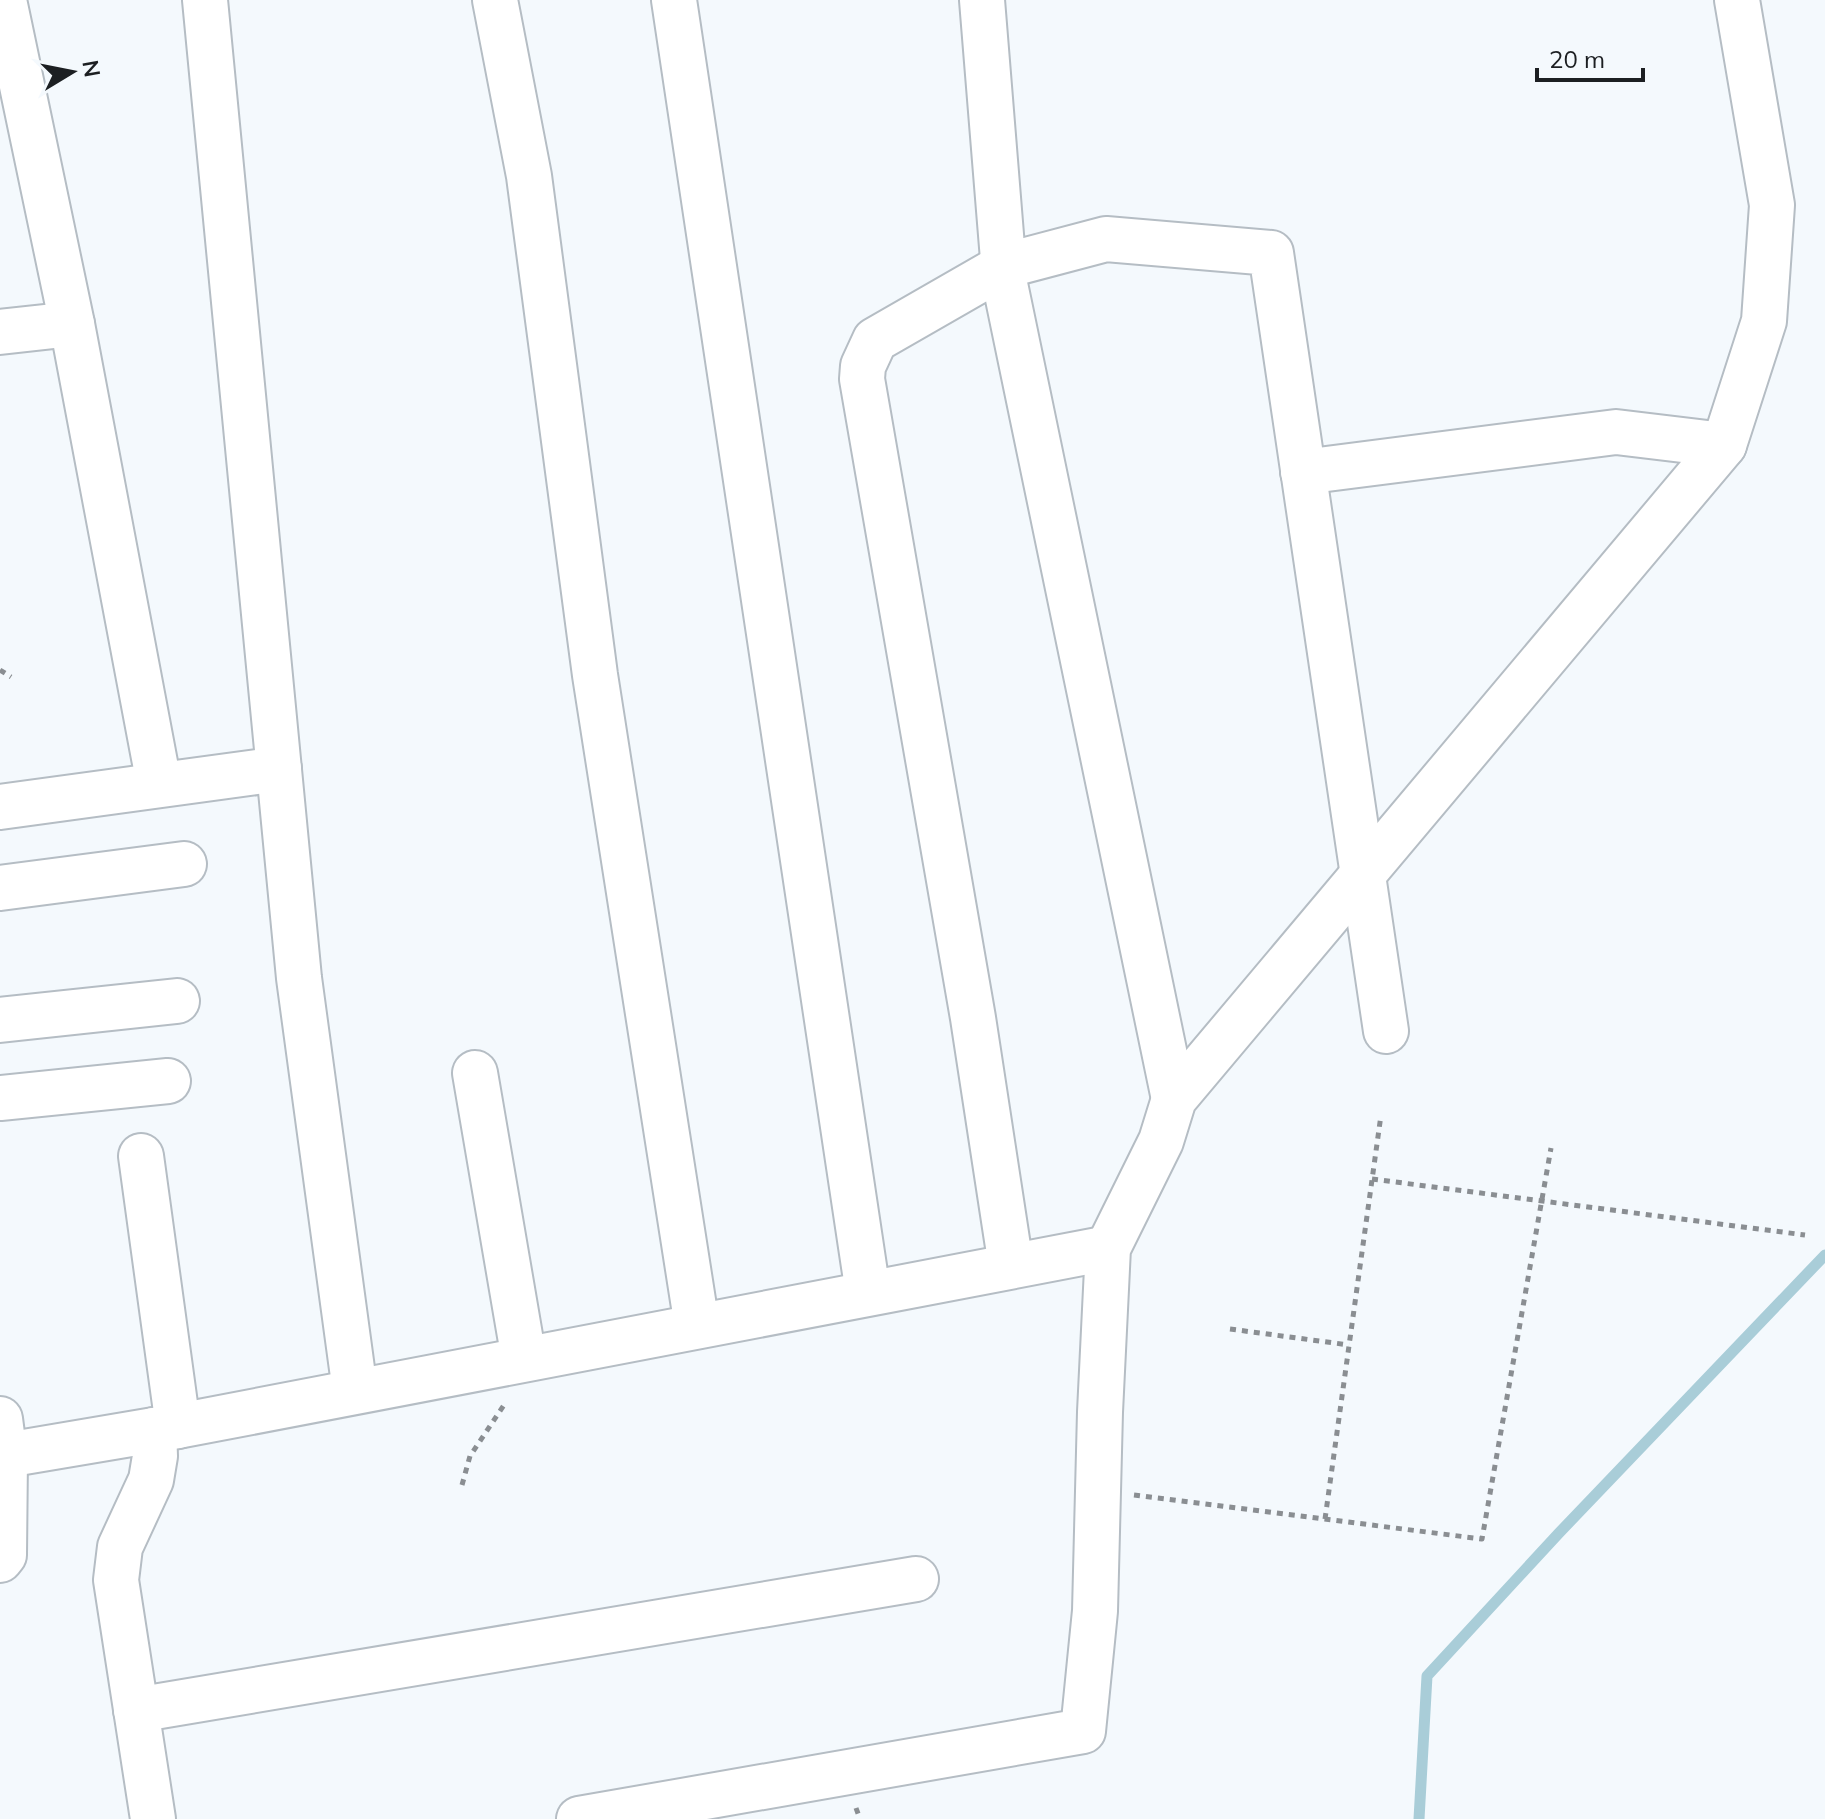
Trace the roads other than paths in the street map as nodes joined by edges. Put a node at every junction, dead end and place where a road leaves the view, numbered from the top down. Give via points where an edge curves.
1 (4, 0) edge
2 (205, 0) edge
3 (495, 0) edge
4 (674, 0) edge
5 (982, 0) edge
6 (1737, 0) edge
7 (1004, 266) junction
8 (72, 324) junction
9 (0, 332) edge
10 (1724, 445) junction
11 (1303, 472) junction
12 (279, 769) junction
13 (159, 784) junction
14 (0, 807) edge
15 (184, 864) dead end
16 (1363, 874) junction
17 (0, 888) edge
18 (177, 1001) dead end
19 (0, 1020) edge
20 (1386, 1031) dead end
21 (475, 1073) dead end
22 (168, 1081) dead end
23 (0, 1098) edge
24 (1174, 1099) junction
25 (141, 1156) dead end
26 (1108, 1248) junction
27 (1011, 1266) junction
28 (868, 1293) junction
29 (697, 1326) junction
30 (515, 1361) junction
31 (355, 1391) junction
32 (166, 1428) junction
33 (2, 1444) edge
34 (0, 1560) edge
35 (916, 1579) dead end
36 (136, 1710) junction
37 (153, 1819) edge
38 (579, 1819) edge

1 - 8 street
2 - 12 street
3 - 29 street via 529,176 595,675
4 - 28 street
5 - 7 street
6 - 10 street via 1772,205 1764,321
7 - 11 street via 1106,239 1271,253
7 - 24 street
7 - 27 street via 875,340 862,379 971,1002
8 - 9 street
8 - 13 street
10 - 11 street via 1616,432
10 - 16 street
11 - 16 street
12 - 13 street
12 - 31 street via 299,978
13 - 14 street
15 - 17 street
16 - 20 street
16 - 24 street
18 - 19 street
21 - 30 street
22 - 23 street
24 - 26 street via 1161,1141
25 - 32 street
26 - 27 street
26 - 38 street via 1095,1611 1083,1731
27 - 28 street
28 - 29 street
29 - 30 street
30 - 31 street
31 - 32 street
32 - 33 street
32 - 36 street via 151,1480 120,1547 116,1580
33 - 34 street
35 - 36 street
36 - 37 street

